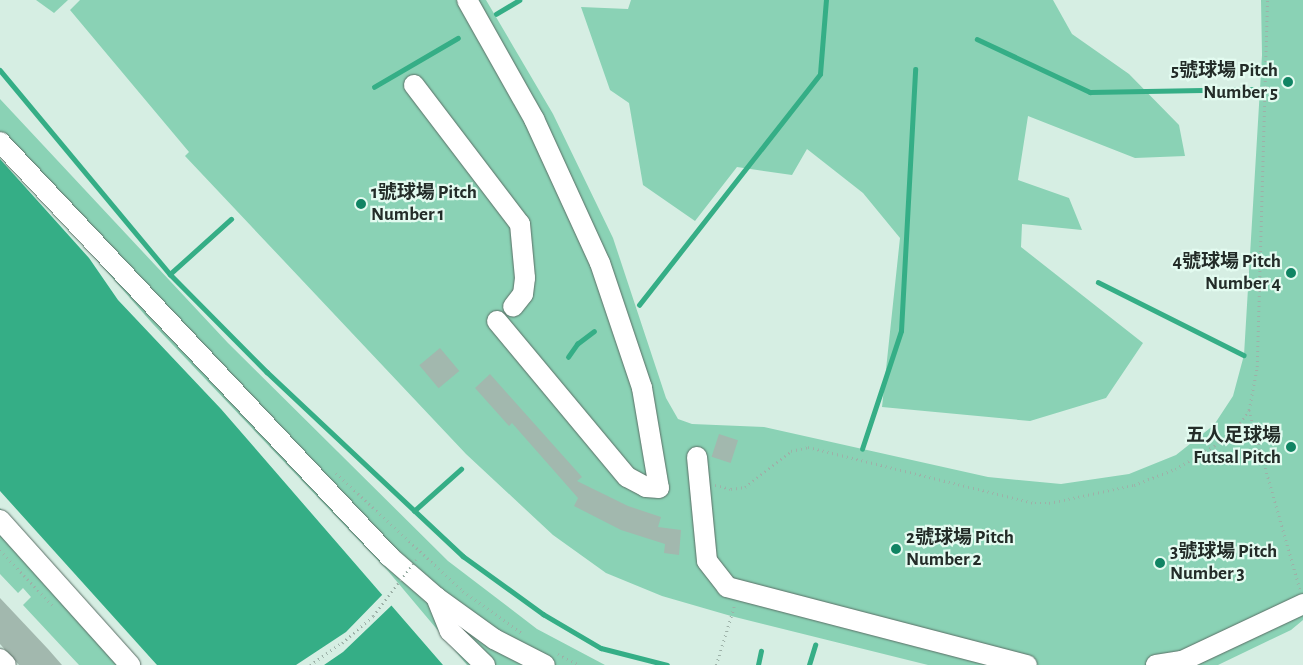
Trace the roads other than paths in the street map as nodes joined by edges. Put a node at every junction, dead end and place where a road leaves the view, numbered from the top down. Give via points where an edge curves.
1 (467, 0) edge
2 (414, 85) dead end
3 (0, 142) edge
4 (514, 306) dead end
5 (497, 321) dead end
6 (697, 457) dead end
7 (0, 520) edge
8 (436, 597) junction
9 (1303, 604) edge
10 (0, 659) edge
11 (550, 659) edge
12 (6, 665) edge
13 (130, 665) edge
14 (485, 665) edge
15 (1027, 665) edge
16 (1156, 665) edge

1 - 5 street via 534,119 600,263 642,388 660,488 646,487 627,477
2 - 4 street via 520,224 525,278 523,294
3 - 8 street via 379,546
6 - 15 street via 706,561 726,587
7 - 13 street
8 - 11 street via 500,643
8 - 14 street via 450,631
9 - 16 street via 1182,661
10 - 12 street

